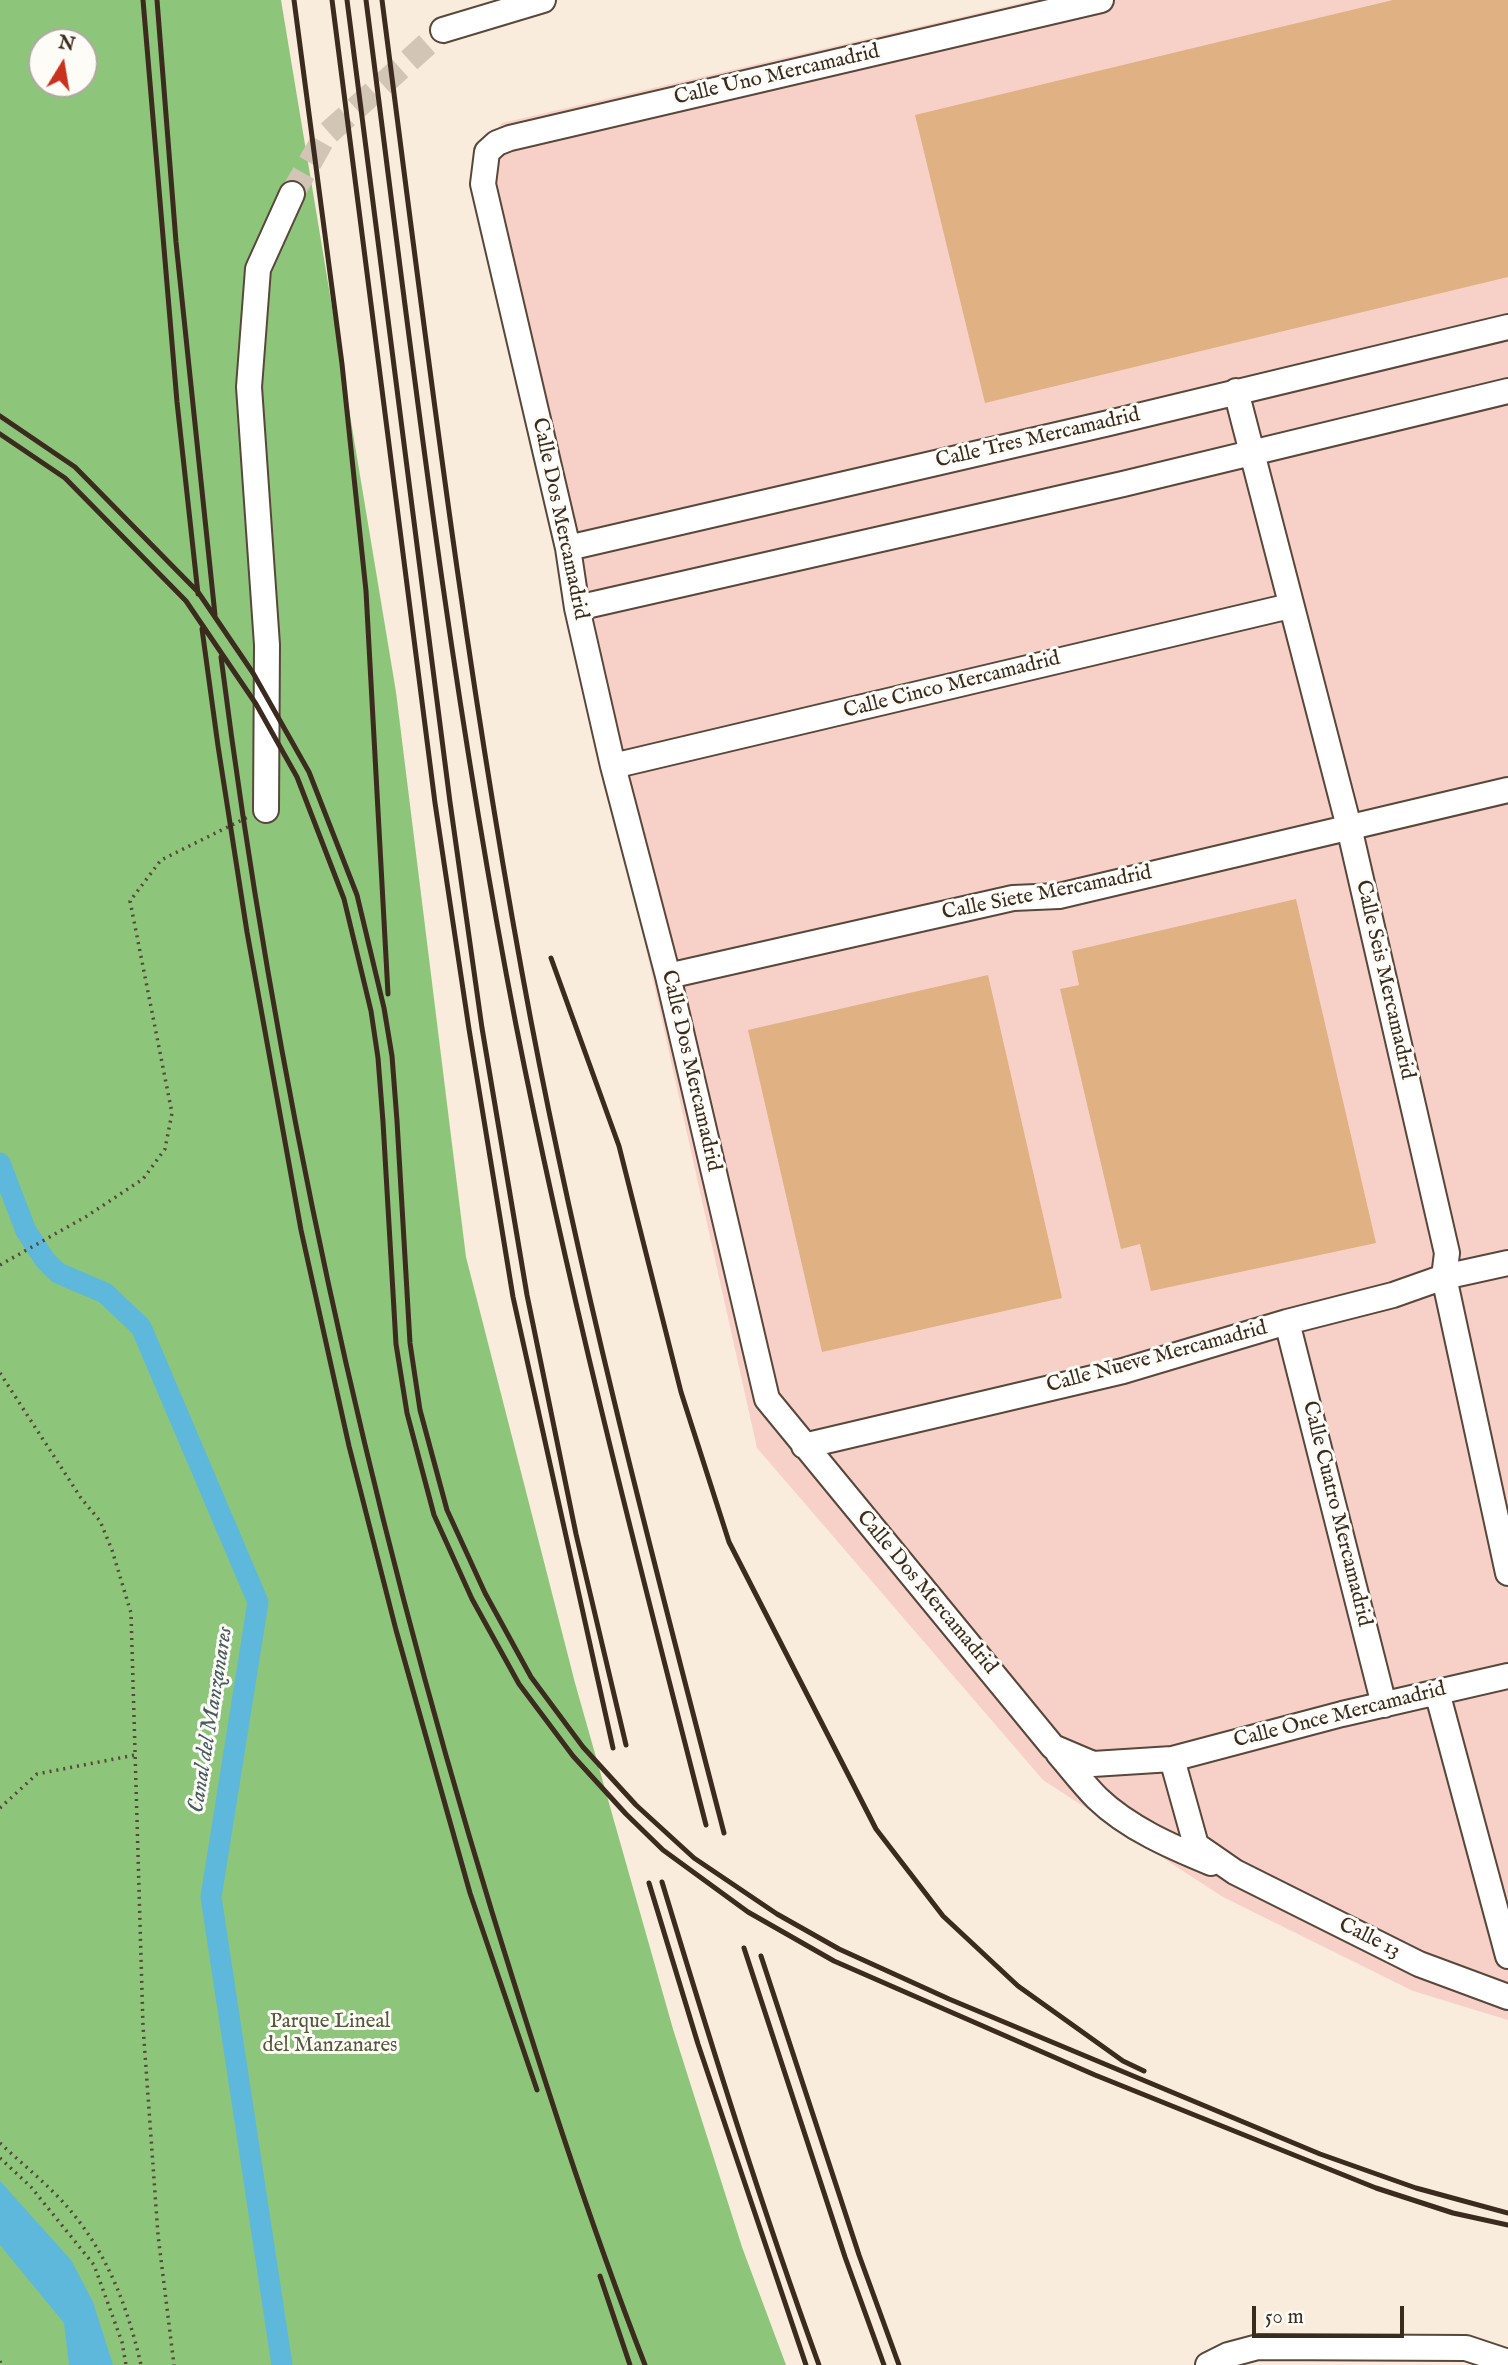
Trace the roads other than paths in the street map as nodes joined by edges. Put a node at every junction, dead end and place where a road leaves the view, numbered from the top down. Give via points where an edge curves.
1 (543, 0) edge
2 (1101, 0) edge
3 (443, 30) tunnel mouth
4 (483, 184) joint
5 (292, 194) tunnel mouth
6 (1508, 327) edge
7 (1236, 391) junction
8 (1508, 391) edge
9 (1252, 451) junction
10 (568, 548) junction
11 (1290, 606) junction
12 (577, 608) junction
13 (613, 766) junction
14 (1508, 790) edge
15 (266, 810) road end
16 (1349, 827) junction
17 (668, 976) junction
18 (1508, 1263) edge
19 (1444, 1277) junction
20 (1287, 1322) junction
21 (804, 1446) junction
22 (1508, 1573) edge
23 (1508, 1675) edge
24 (1437, 1692) junction
25 (1384, 1706) junction
26 (1053, 1747) junction
27 (1172, 1759) junction
28 (1235, 1872) junction
29 (1508, 1956) edge
30 (1508, 1997) edge
31 (1508, 2362) edge
32 (1208, 2365) edge

1 - 3 lane
2 - 4 lane, Calle Uno Mercamadrid via 510,138 487,152
4 - 10 lane, Calle Dos Mercamadrid
5 - 15 lane via 258,269 249,387 267,645
6 - 7 lane, Calle Tres Mercamadrid
7 - 9 lane, Calle Seis Mercamadrid
7 - 10 lane, Calle Tres Mercamadrid
8 - 9 lane
9 - 11 lane, Calle Seis Mercamadrid
9 - 12 lane
10 - 12 lane, Calle Dos Mercamadrid
11 - 13 lane, Calle Cinco Mercamadrid
11 - 16 lane, Calle Seis Mercamadrid
12 - 13 lane, Calle Dos Mercamadrid
13 - 17 lane, Calle Dos Mercamadrid
14 - 16 lane, Calle Siete Mercamadrid
16 - 17 lane, Calle Siete Mercamadrid via 1059,896 1013,898
16 - 19 lane, Calle Seis Mercamadrid via 1447,1253
17 - 21 lane, Calle Dos Mercamadrid via 767,1399
18 - 19 lane, Calle Nueve Mercamadrid
19 - 20 lane, Calle Nueve Mercamadrid
19 - 22 lane, Calle Seis Mercamadrid
20 - 21 lane, Calle Nueve Mercamadrid via 1123,1371
20 - 25 lane, Calle Cuatro Mercamadrid
21 - 26 lane, Calle Dos Mercamadrid
23 - 24 lane, Calle Once Mercamadrid
24 - 25 lane, Calle Once Mercamadrid
24 - 29 lane
25 - 27 lane, Calle Once Mercamadrid
26 - 27 lane, Calle Dos Mercamadrid via 1093,1764
26 - 28 lane, Calle 13 via 1098,1799 1125,1819 1179,1850
27 - 28 lane, Calle 13 via 1196,1845
28 - 30 lane, Calle 13 via 1419,1964
31 - 32 lane via 1466,2348 1258,2347

